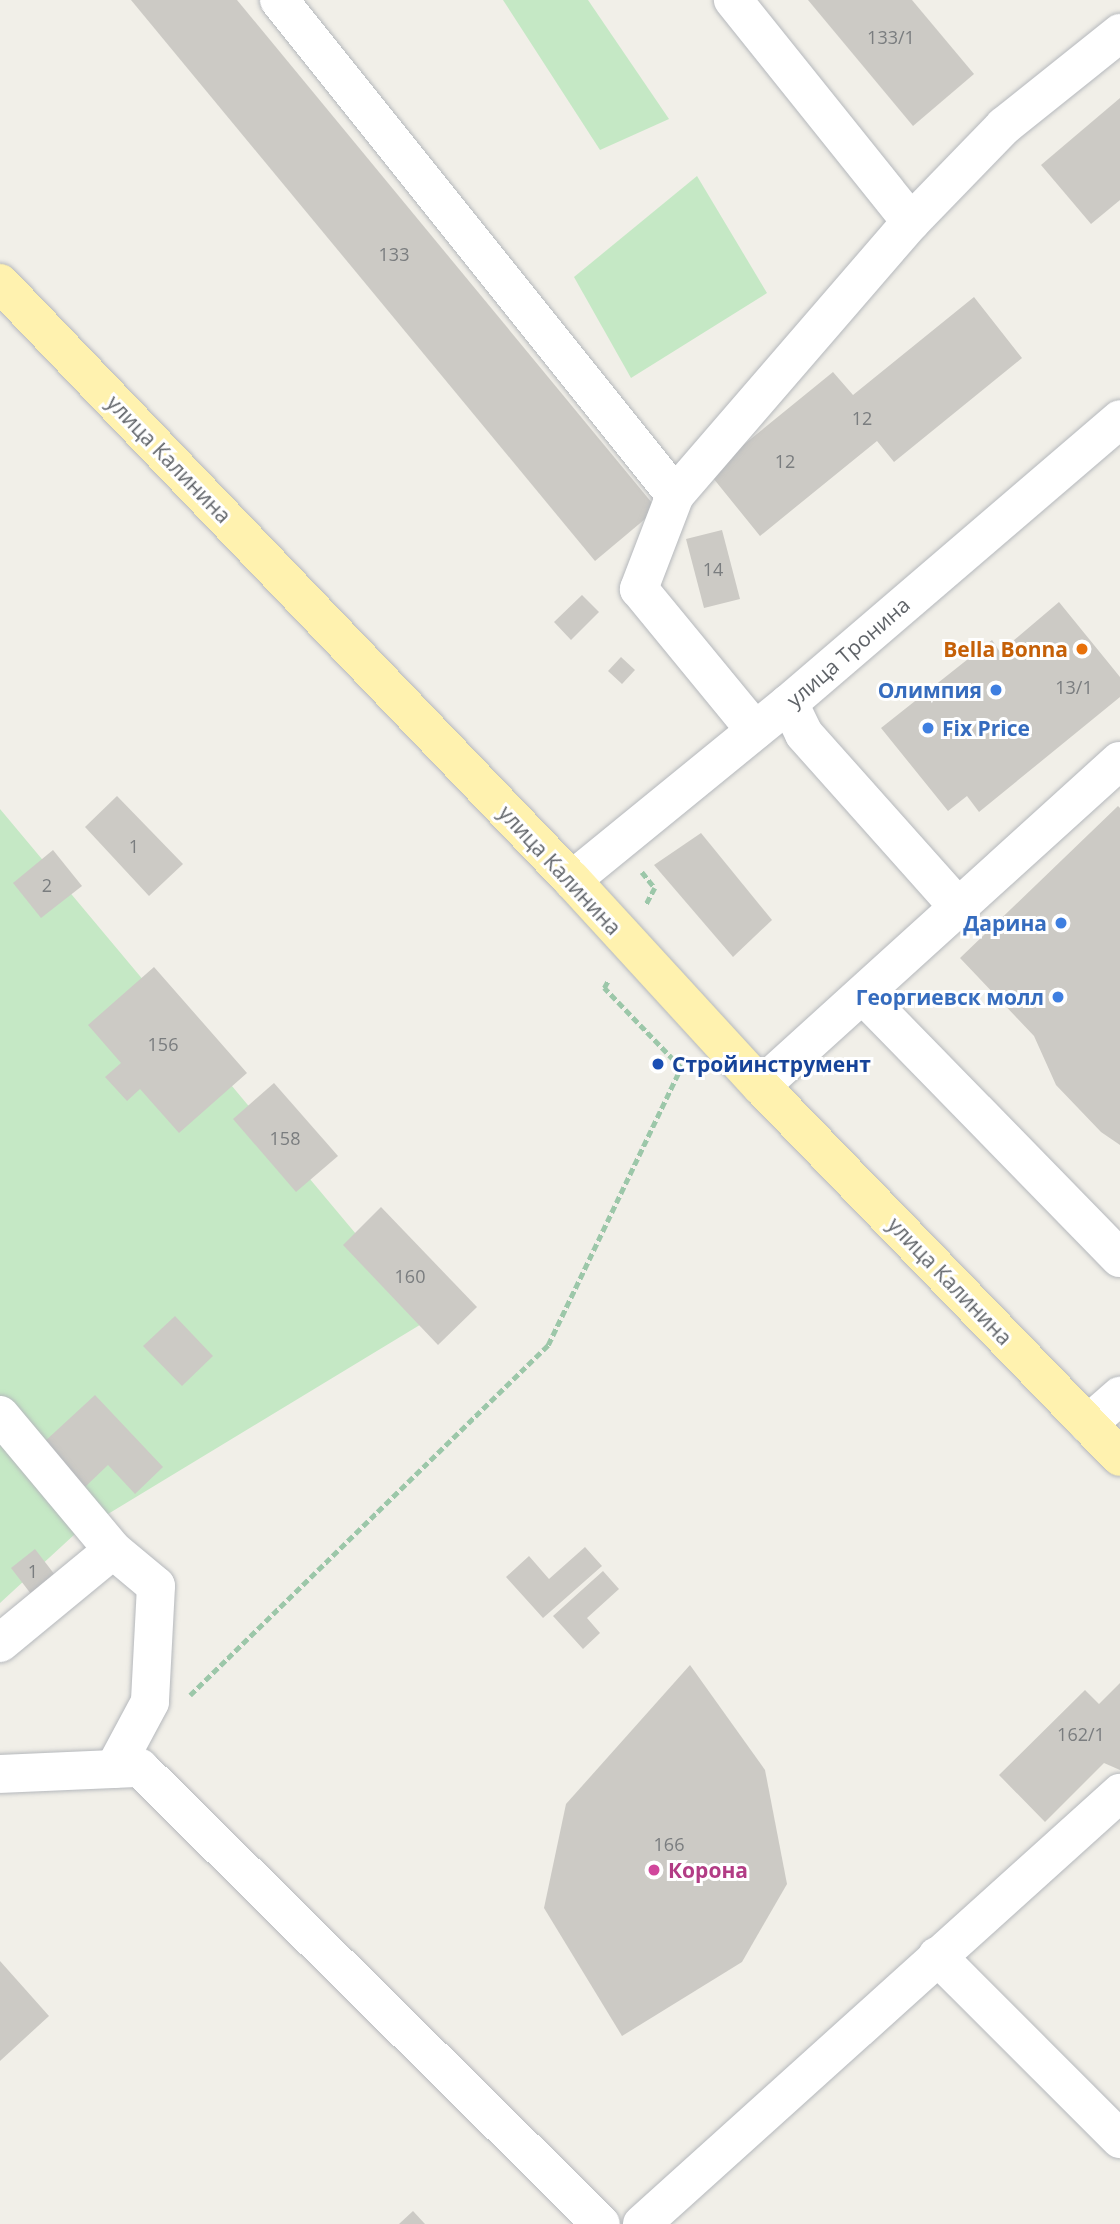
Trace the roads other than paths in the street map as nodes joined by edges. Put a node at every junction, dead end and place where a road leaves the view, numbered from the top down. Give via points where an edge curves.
1 (279, 0) edge
2 (733, 0) edge
3 (1120, 33) edge
4 (911, 222) junction
5 (0, 283) edge
6 (1120, 419) edge
7 (675, 495) junction
8 (789, 703) junction
9 (755, 730) junction
10 (1120, 761) edge
11 (572, 880) junction
12 (959, 908) junction
13 (864, 996) junction
14 (761, 1086) junction
15 (1120, 1258) edge
16 (1120, 1396) edge
17 (0, 1415) edge
18 (1088, 1424) junction
19 (1120, 1457) edge
20 (113, 1550) junction
21 (0, 1643) edge
22 (114, 1769) junction
23 (0, 1774) edge
24 (1120, 1793) edge
25 (937, 1956) junction
26 (1120, 2139) edge
27 (601, 2224) edge
28 (642, 2224) edge

1 - 7 street
2 - 4 street
3 - 4 street via 1004,126
4 - 7 street
5 - 11 main road, улица Калинина
6 - 8 street, улица Тронина
7 - 9 street via 639,589
8 - 9 street, улица Тронина
8 - 12 street via 804,734
9 - 11 street, улица Тронина
10 - 12 street
11 - 14 main road, улица Калинина
12 - 13 street
13 - 14 street
13 - 15 street
14 - 18 main road, улица Калинина
16 - 18 street
17 - 20 street
18 - 19 main road, улица Калинина
20 - 21 street
20 - 22 street via 156,1586 150,1702
22 - 23 street
22 - 27 street via 140,1768
24 - 25 street
25 - 26 street
25 - 28 street

